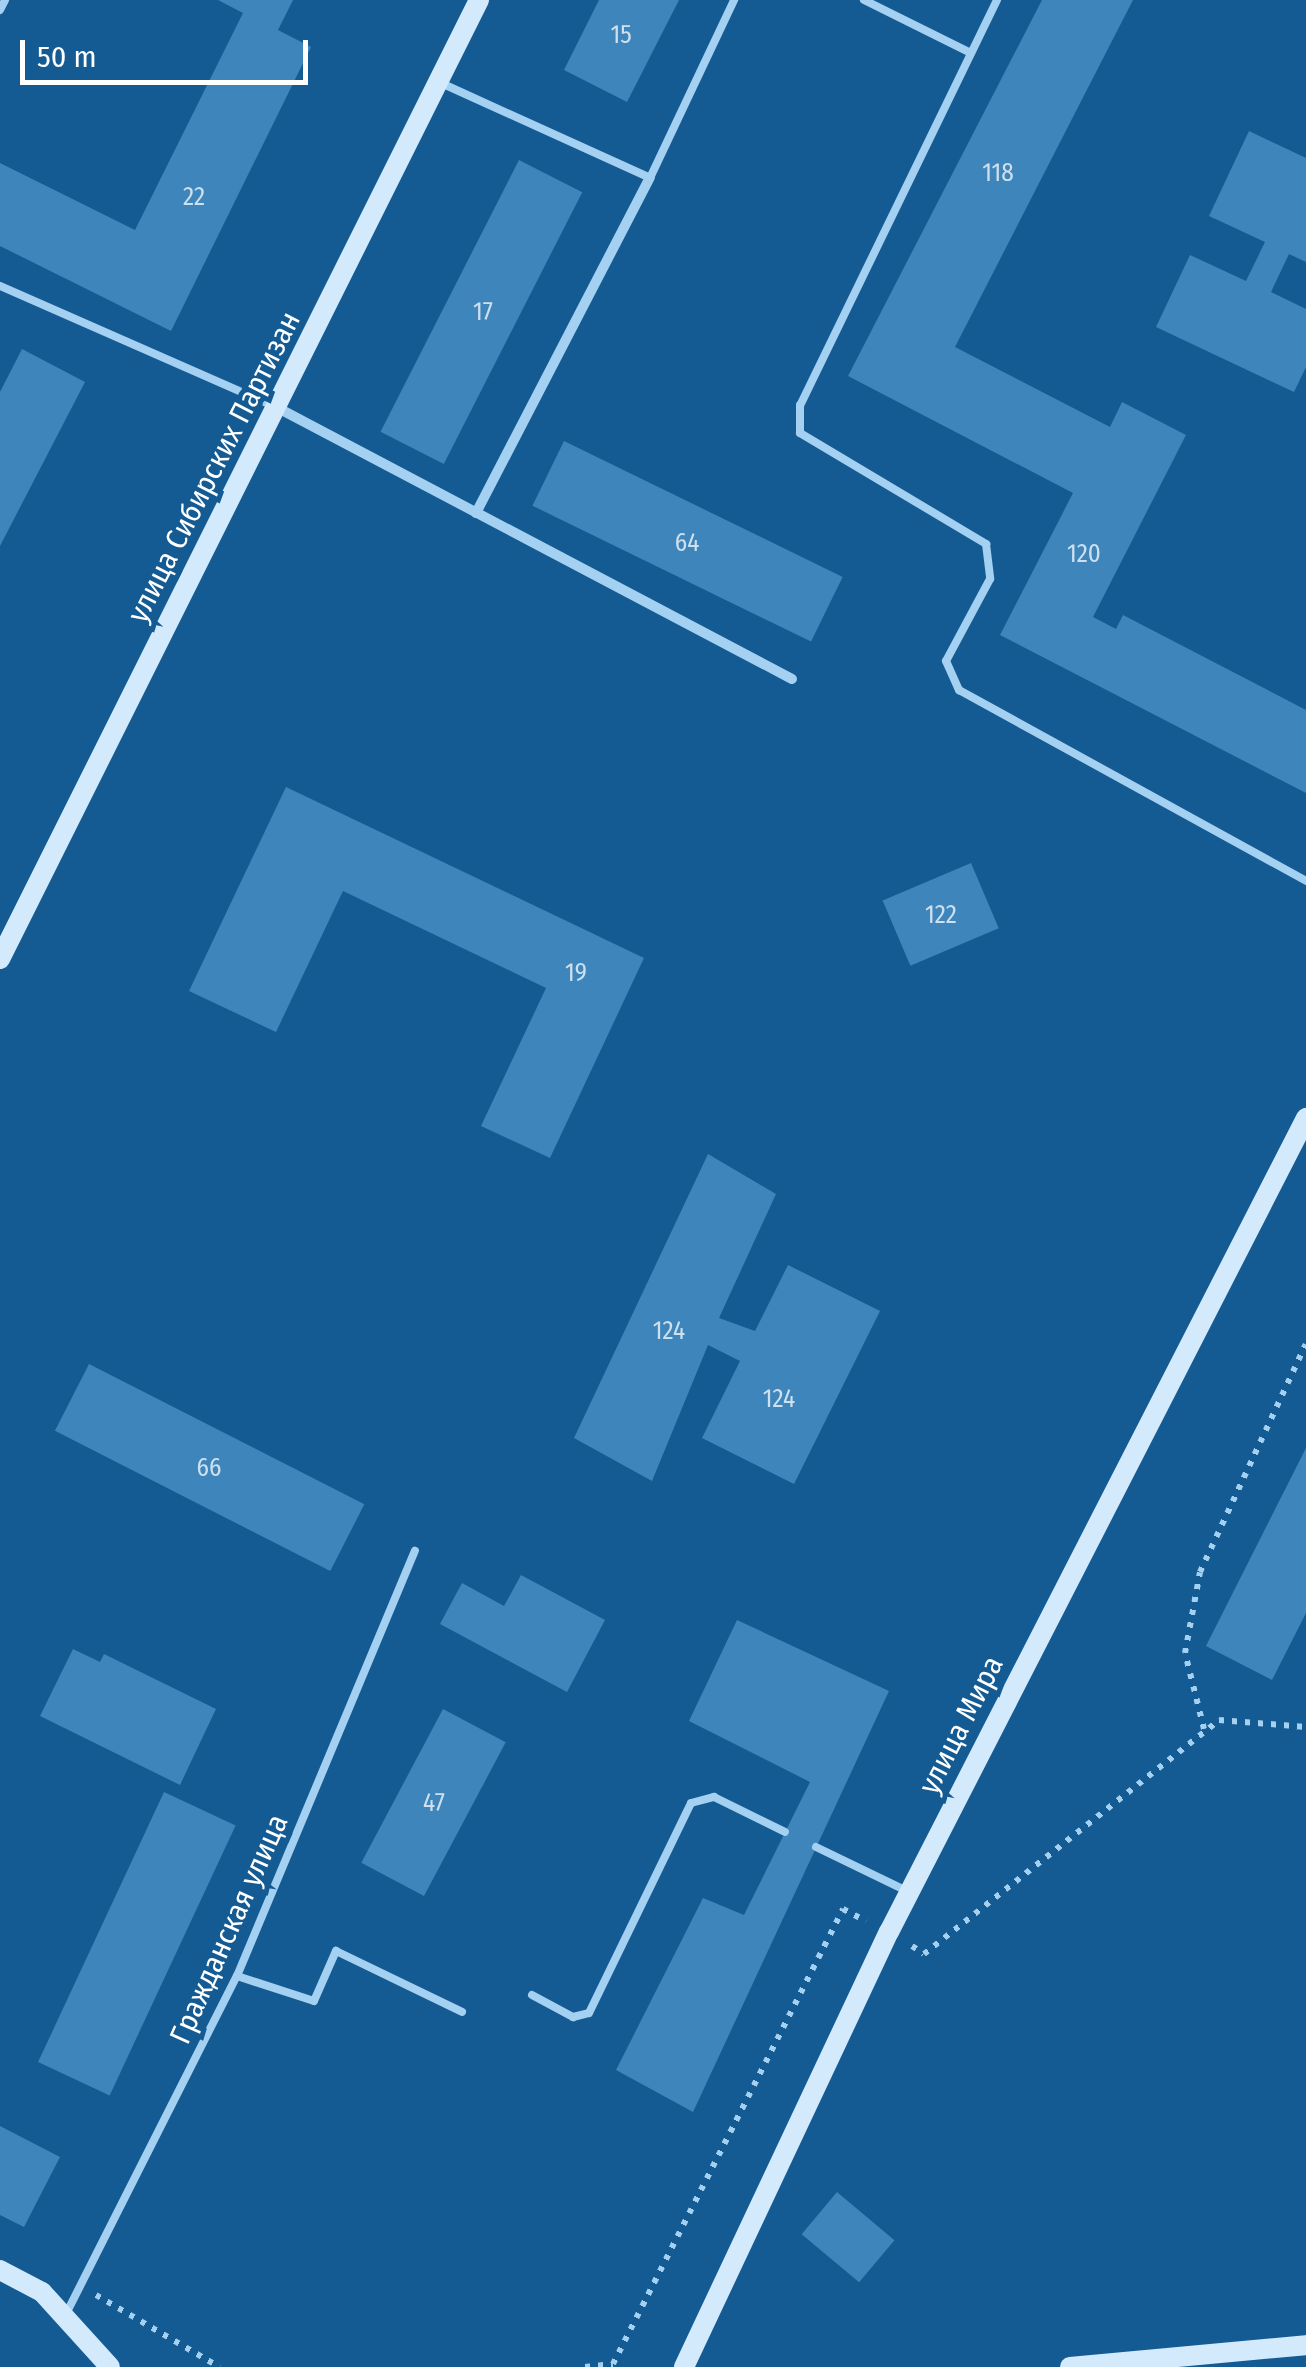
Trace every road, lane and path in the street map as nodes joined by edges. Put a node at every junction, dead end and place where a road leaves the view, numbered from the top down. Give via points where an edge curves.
1 (5, 0) edge
2 (479, 0) edge
3 (734, 0) edge
4 (864, 0) edge
5 (997, 0) edge
6 (0, 10) edge
7 (972, 53) junction
8 (439, 82) junction
9 (650, 178) junction
10 (0, 286) edge
11 (278, 408) junction
12 (476, 513) junction
13 (792, 679) dead end
14 (1306, 881) edge
15 (0, 959) edge
16 (1306, 1118) edge
17 (1306, 1344) edge
18 (415, 1551) dead end
19 (1306, 1726) edge
20 (1204, 1730) junction
21 (785, 1832) dead end
22 (816, 1847) dead end
23 (909, 1892) junction
24 (889, 1932) junction
25 (237, 1976) junction
26 (532, 1995) dead end
27 (462, 2012) dead end
28 (0, 2270) edge
29 (82, 2286) junction
30 (64, 2316) junction
31 (1306, 2345) edge
32 (110, 2367) edge
33 (219, 2367) edge
34 (585, 2367) edge
35 (684, 2367) edge
36 (1070, 2367) edge

1 - 6 lane
2 - 8 street, улица Сибирских Партизан
3 - 9 lane
4 - 7 lane
5 - 7 lane
7 - 14 lane via 800,405 800,433 986,544 990,579 946,661 959,690
8 - 9 lane
8 - 11 street, улица Сибирских Партизан
9 - 12 street
10 - 11 lane
11 - 12 street
11 - 15 street, улица Сибирских Партизан
12 - 13 street
16 - 23 street, улица Мира
17 - 20 path via 1200,1572 1184,1653
18 - 25 lane, Гражданская улица
19 - 20 path via 1219,1720
20 - 24 path via 924,1954
21 - 26 lane via 714,1797 691,1804 589,2013 573,2017
22 - 23 lane
23 - 24 street, улица Мира
24 - 34 path via 843,1909 613,2364
24 - 35 street, улица Мира
25 - 27 lane via 314,2001 336,1951
25 - 29 lane, Гражданская улица
28 - 30 street
29 - 30 lane, Гражданская улица
29 - 33 path
30 - 32 street
31 - 36 street

